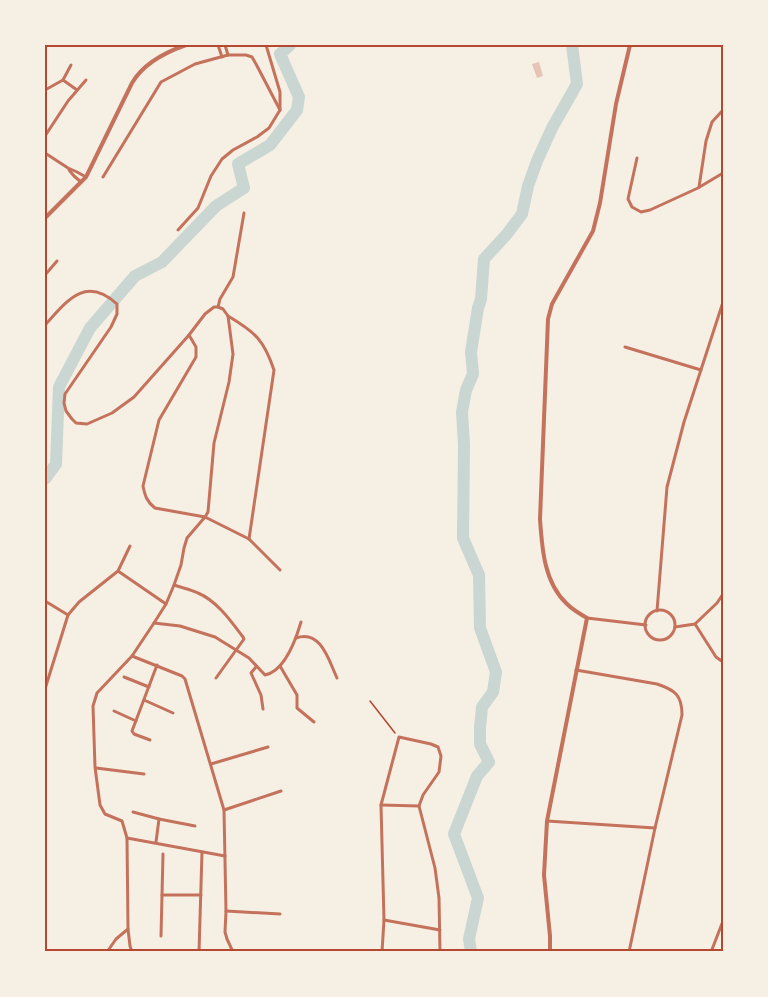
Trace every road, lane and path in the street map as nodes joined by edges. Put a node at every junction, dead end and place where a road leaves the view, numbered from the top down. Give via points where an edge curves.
1 (186, 45) edge
2 (218, 45) edge
3 (225, 45) edge
4 (267, 45) edge
5 (630, 45) edge
6 (228, 55) junction
7 (222, 57) junction
8 (71, 65) dead end
9 (63, 80) junction
10 (86, 80) dead end
11 (45, 90) edge
12 (78, 90) junction
13 (280, 110) junction
14 (723, 110) edge
15 (45, 136) edge
16 (45, 153) edge
17 (637, 158) dead end
18 (68, 168) junction
19 (723, 173) edge
20 (86, 177) junction
21 (103, 177) dead end
22 (82, 183) junction
23 (698, 188) junction
24 (244, 213) dead end
25 (45, 218) edge
26 (178, 230) dead end
27 (57, 261) dead end
28 (45, 275) edge
29 (723, 302) edge
30 (218, 307) junction
31 (228, 316) junction
32 (45, 325) edge
33 (189, 335) junction
34 (625, 347) dead end
35 (701, 370) junction
36 (205, 517) junction
37 (249, 539) junction
38 (130, 546) dead end
39 (280, 570) dead end
40 (118, 571) junction
41 (174, 585) junction
42 (723, 594) edge
43 (45, 601) edge
44 (166, 604) junction
45 (657, 611) junction
46 (68, 615) junction
47 (586, 618) junction
48 (301, 622) dead end
49 (154, 623) junction
50 (695, 624) junction
51 (646, 625) junction
52 (675, 627) junction
53 (296, 638) junction
54 (236, 650) junction
55 (132, 656) junction
56 (723, 662) edge
57 (157, 665) junction
58 (257, 666) junction
59 (280, 666) junction
60 (576, 670) junction
61 (124, 677) dead end
62 (216, 678) dead end
63 (337, 678) dead end
64 (150, 687) junction
65 (45, 689) edge
66 (144, 700) junction
67 (370, 701) dead end
68 (263, 709) dead end
69 (114, 711) dead end
70 (173, 713) dead end
71 (136, 721) junction
72 (314, 722) dead end
73 (399, 737) junction
74 (150, 740) dead end
75 (268, 747) dead end
76 (211, 764) junction
77 (95, 768) junction
78 (144, 774) dead end
79 (281, 790) dead end
80 (381, 805) junction
81 (419, 806) junction
82 (224, 810) junction
83 (133, 812) dead end
84 (159, 819) junction
85 (547, 821) junction
86 (195, 826) dead end
87 (655, 828) junction
88 (128, 838) junction
89 (156, 842) junction
90 (202, 852) junction
91 (163, 854) dead end
92 (225, 856) junction
93 (162, 895) junction
94 (201, 895) junction
95 (226, 911) junction
96 (280, 914) dead end
97 (384, 920) junction
98 (723, 921) edge
99 (128, 929) junction
100 (440, 930) junction
101 (161, 936) dead end
102 (107, 952) edge
103 (132, 952) edge
104 (199, 952) edge
105 (234, 952) edge
106 (382, 952) edge
107 (440, 952) edge
108 (550, 952) edge
109 (629, 952) edge
110 (711, 952) edge

1 - 20 street via 156,59 136,76
2 - 7 street
3 - 6 street
4 - 13 street via 280,92
5 - 47 street via 593,231 552,304 548,319 540,519 543,548 547,572 557,592
6 - 7 street
6 - 13 street via 252,57
7 - 21 street via 195,64 161,81
8 - 9 street
9 - 11 street
9 - 12 street
10 - 12 street
12 - 15 street
13 - 26 street via 269,128 222,159 198,208
14 - 23 street via 712,122
16 - 18 street
17 - 23 street via 628,199 641,212
18 - 20 street
18 - 22 street
19 - 23 street
20 - 22 street
22 - 25 street
24 - 30 street via 233,277
27 - 28 street
29 - 35 street
30 - 31 street
30 - 33 street via 206,314
31 - 36 street via 233,354 214,443
31 - 37 street via 259,339 274,370
32 - 33 street via 85,291 94,290 117,304 111,327 65,394 66,411 76,423 85,424 131,399
33 - 36 street via 196,347 196,357 159,420 143,486 148,503 155,508
34 - 35 street
35 - 45 street via 667,487
36 - 37 street
36 - 41 street via 187,538
37 - 39 street
38 - 40 street
40 - 44 street
40 - 46 street
41 - 44 street
41 - 54 street via 197,592 229,617 244,638
42 - 50 street
43 - 46 street
44 - 49 street
45 - 51 street via 649,616
45 - 52 street via 670,614
46 - 65 street
47 - 51 street
47 - 60 street
48 - 53 street
49 - 54 street via 215,637
49 - 55 street
50 - 52 street
50 - 56 street
51 - 52 street via 649,634 662,640
53 - 59 street
53 - 63 street via 312,638 321,645
54 - 58 street
54 - 62 street
55 - 57 street
55 - 77 street via 95,697
57 - 64 street
57 - 76 street via 185,679
58 - 59 street via 265,675
58 - 68 street via 251,674
59 - 72 street via 297,695 297,708
60 - 85 street
60 - 87 street via 670,688 682,703
61 - 64 street
64 - 66 street
66 - 70 street
66 - 71 street
67 - 73 path
69 - 71 street
71 - 74 street via 132,733
73 - 80 street
73 - 81 street via 438,747 441,756 439,772
75 - 76 street
76 - 82 street
77 - 78 street
77 - 88 street via 101,808 122,821
79 - 82 street
80 - 81 street
80 - 97 street
81 - 100 street via 435,868
82 - 92 street
83 - 84 street
84 - 86 street
84 - 89 street
85 - 87 street
85 - 108 street via 544,875
87 - 109 street
88 - 89 street
88 - 99 street
89 - 90 street
90 - 92 street
90 - 94 street
91 - 93 street
92 - 95 street
93 - 94 street
93 - 101 street
94 - 104 street
95 - 96 street
95 - 105 street via 226,935
97 - 100 street
97 - 106 street
98 - 110 street
99 - 102 street
99 - 103 street
100 - 107 street

